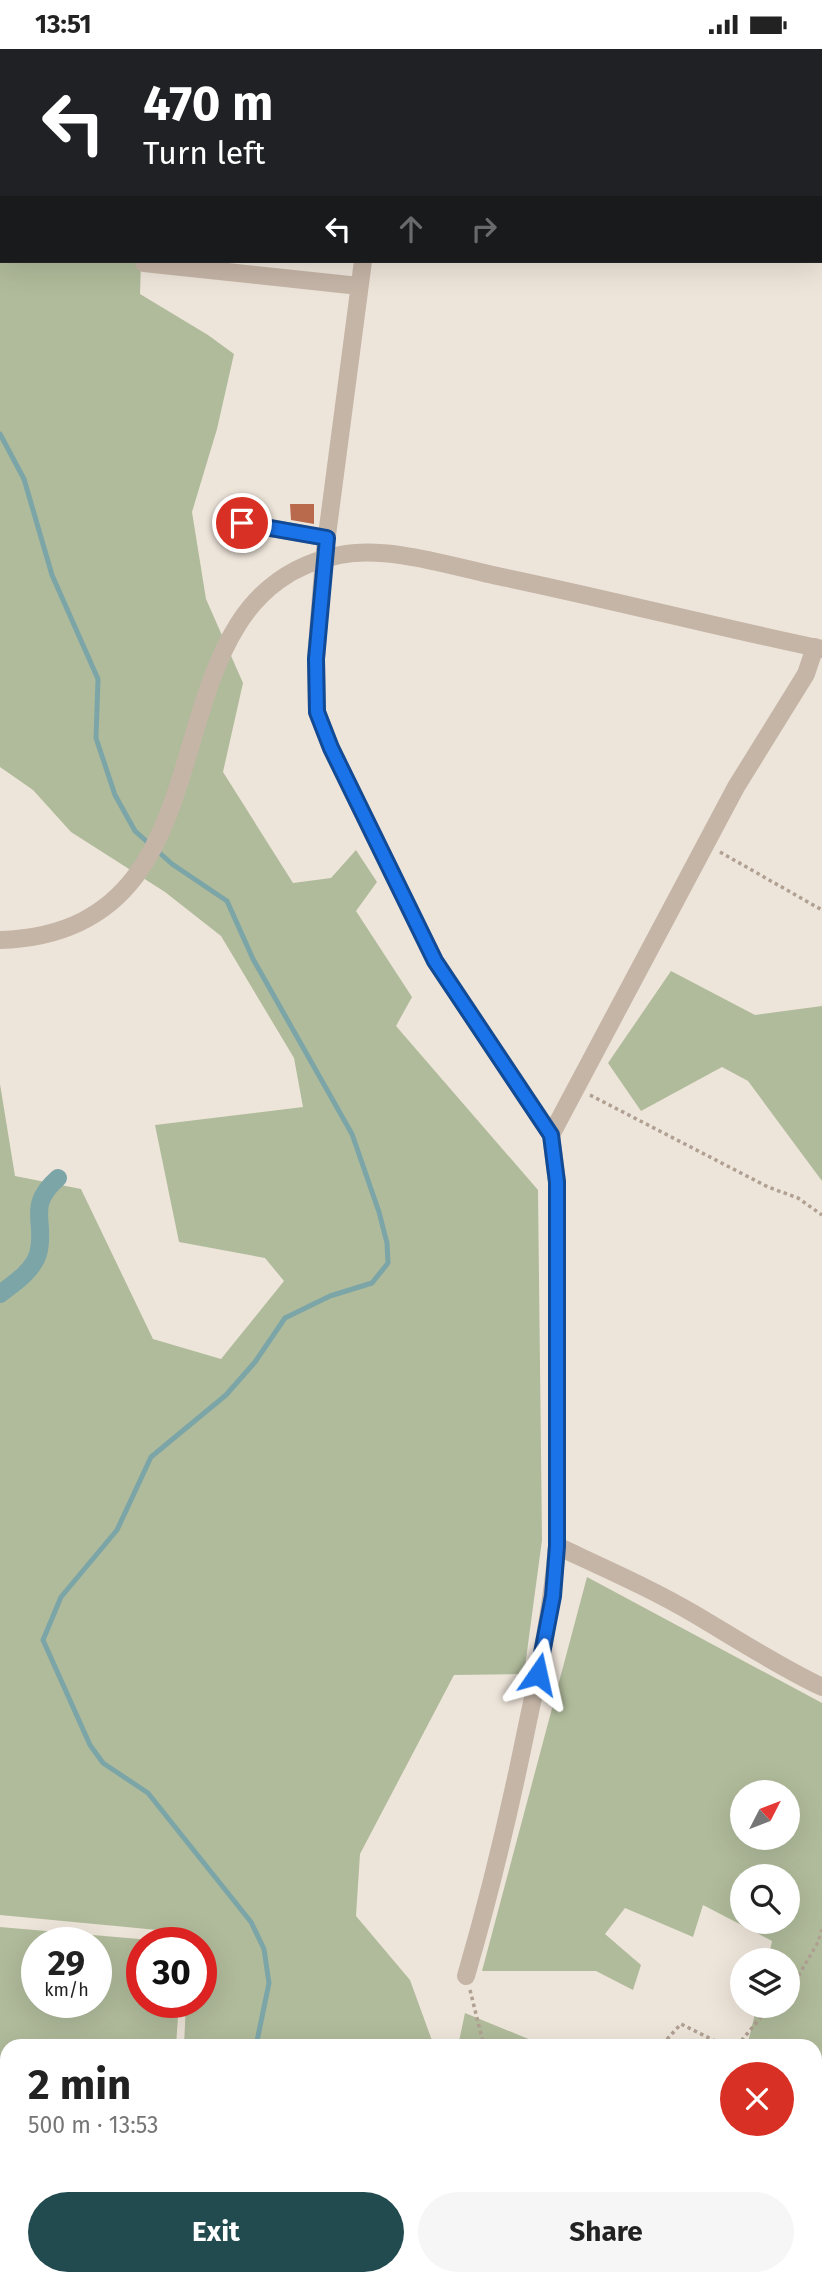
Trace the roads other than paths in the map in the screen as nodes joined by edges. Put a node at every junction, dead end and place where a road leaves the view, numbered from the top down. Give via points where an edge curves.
1 (145, 263) dead end
2 (363, 263) edge
3 (359, 286) junction
4 (242, 523) dead end
5 (327, 538) junction
6 (324, 558) junction
7 (818, 648) edge
8 (0, 940) edge
9 (551, 1135) junction
10 (557, 1546) junction
11 (822, 1687) edge
12 (466, 1976) road end

1 - 3 street
2 - 3 street
3 - 5 street
4 - 5 street
5 - 6 street
6 - 7 street via 372,553 430,561
6 - 8 street via 273,585 236,625 205,699 162,831 135,880 110,904 74,925 34,937
6 - 9 street via 317,712 331,748 435,961
7 - 9 street via 736,787
9 - 10 street via 557,1182
10 - 11 street via 634,1581
10 - 12 street via 553,1596 520,1758

